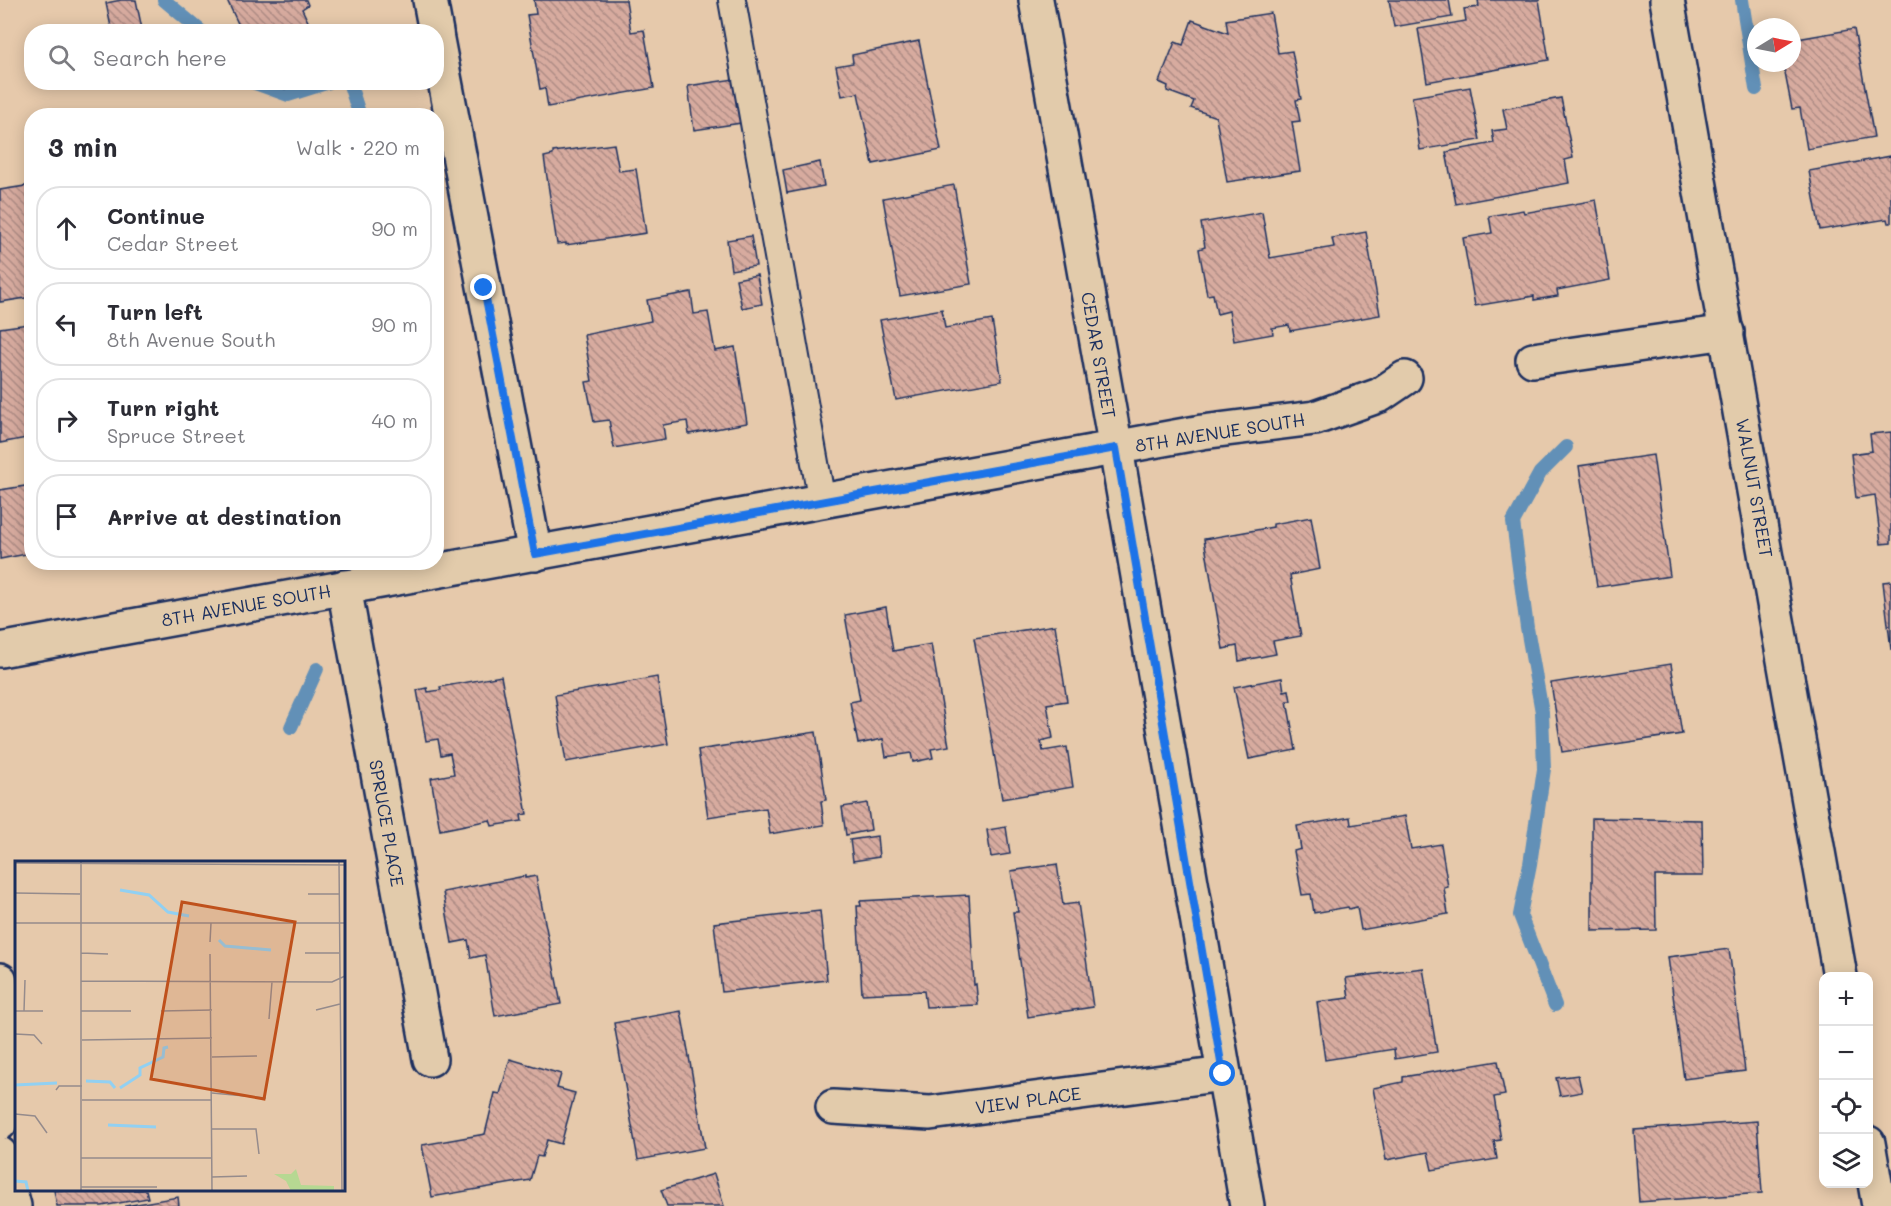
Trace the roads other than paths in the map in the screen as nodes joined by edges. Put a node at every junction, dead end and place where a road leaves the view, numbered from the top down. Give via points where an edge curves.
1 (430, 0) edge
2 (732, 0) edge
3 (1036, 0) edge
4 (1667, 0) edge
5 (434, 24) edge
6 (444, 75) edge
7 (1727, 332) junction
8 (1533, 360) dead end
9 (1406, 378) dead end
10 (1116, 448) junction
11 (822, 502) junction
12 (535, 554) junction
13 (442, 570) edge
14 (444, 570) edge
15 (344, 587) junction
16 (0, 650) edge
17 (1839, 972) edge
18 (0, 980) edge
19 (430, 1059) dead end
20 (1223, 1074) junction
21 (833, 1107) dead end
22 (0, 1123) edge
23 (0, 1154) edge
24 (1873, 1166) edge
25 (14, 1206) edge
26 (1247, 1206) edge
27 (1880, 1206) edge

1 - 5 street
2 - 11 lane
3 - 10 street, CEDAR STREET
4 - 7 street, WALNUT STREET
6 - 12 street
7 - 8 street
7 - 17 street, WALNUT STREET
9 - 10 street, 8TH AVENUE SOUTH via 1380,395 1315,418 1202,432
10 - 11 street, 8TH AVENUE SOUTH
10 - 20 street, CEDAR STREET
11 - 12 street, 8TH AVENUE SOUTH
12 - 14 street, 8TH AVENUE SOUTH
13 - 15 street, 8TH AVENUE SOUTH
15 - 16 street, 8TH AVENUE SOUTH
15 - 19 street, SPRUCE PLACE
18 - 22 street via 7,1051
20 - 21 street, VIEW PLACE via 930,1113
20 - 26 street, CEDAR STREET
23 - 25 street
24 - 27 street

